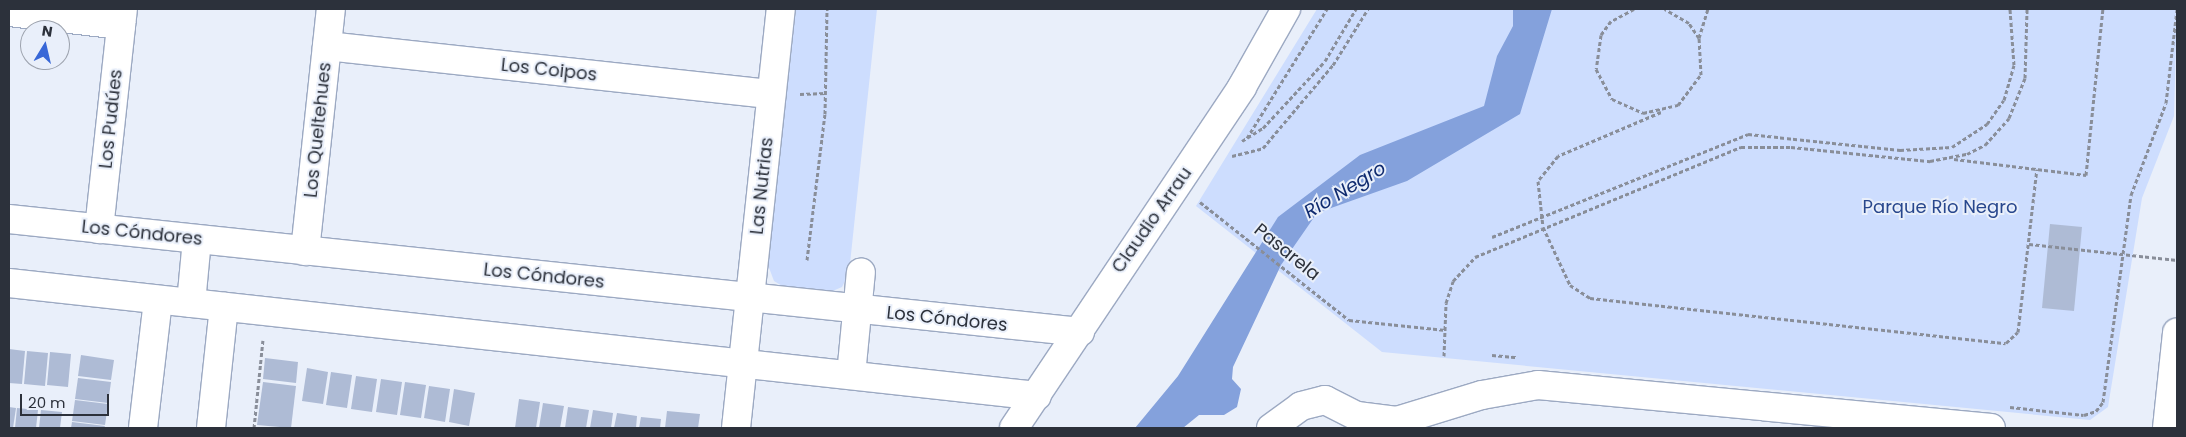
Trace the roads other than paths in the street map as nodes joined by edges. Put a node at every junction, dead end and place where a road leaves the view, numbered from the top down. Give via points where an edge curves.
1 (331, 9) edge
2 (781, 9) edge
3 (1286, 9) edge
4 (9, 12) edge
5 (122, 17) edge
6 (327, 46) junction
7 (771, 94) junction
8 (9, 219) edge
9 (99, 229) junction
10 (197, 239) junction
11 (305, 251) junction
12 (861, 272) dead end
13 (9, 283) edge
14 (750, 298) junction
15 (158, 300) junction
16 (191, 303) junction
17 (224, 307) junction
18 (857, 310) junction
19 (1080, 332) junction
20 (2177, 333) edge
21 (743, 364) junction
22 (851, 375) junction
23 (1036, 396) junction
24 (1996, 417) edge
25 (144, 428) edge
26 (211, 428) edge
27 (736, 428) edge
28 (1014, 428) edge
29 (1271, 428) edge
30 (2167, 428) edge

1 - 6 street, Los Queltehues
2 - 7 street, Las Nutrias
3 - 19 street, Claudio Arrau via 1184,176 1101,292
4 - 5 street
5 - 9 street, Los Pudúes
6 - 7 street, Los Coipos
6 - 11 street, Los Queltehues
7 - 14 street, Las Nutrias
8 - 9 street, Los Cóndores
9 - 10 street, Los Cóndores
10 - 11 street, Los Cóndores
10 - 16 street
11 - 14 street, Los Cóndores
12 - 18 street
13 - 15 street
14 - 18 street, Los Cóndores
14 - 21 street, Las Nutrias
15 - 16 street
15 - 25 street
16 - 17 street
17 - 21 street
17 - 26 street
18 - 19 street, Los Cóndores
18 - 22 street
19 - 23 street, Claudio Arrau
20 - 30 street
21 - 22 street
21 - 27 street, Las Nutrias
22 - 23 street
23 - 28 street, Claudio Arrau
24 - 29 street via 1538,385 1482,395 1397,421 1358,416 1324,400 1301,406

